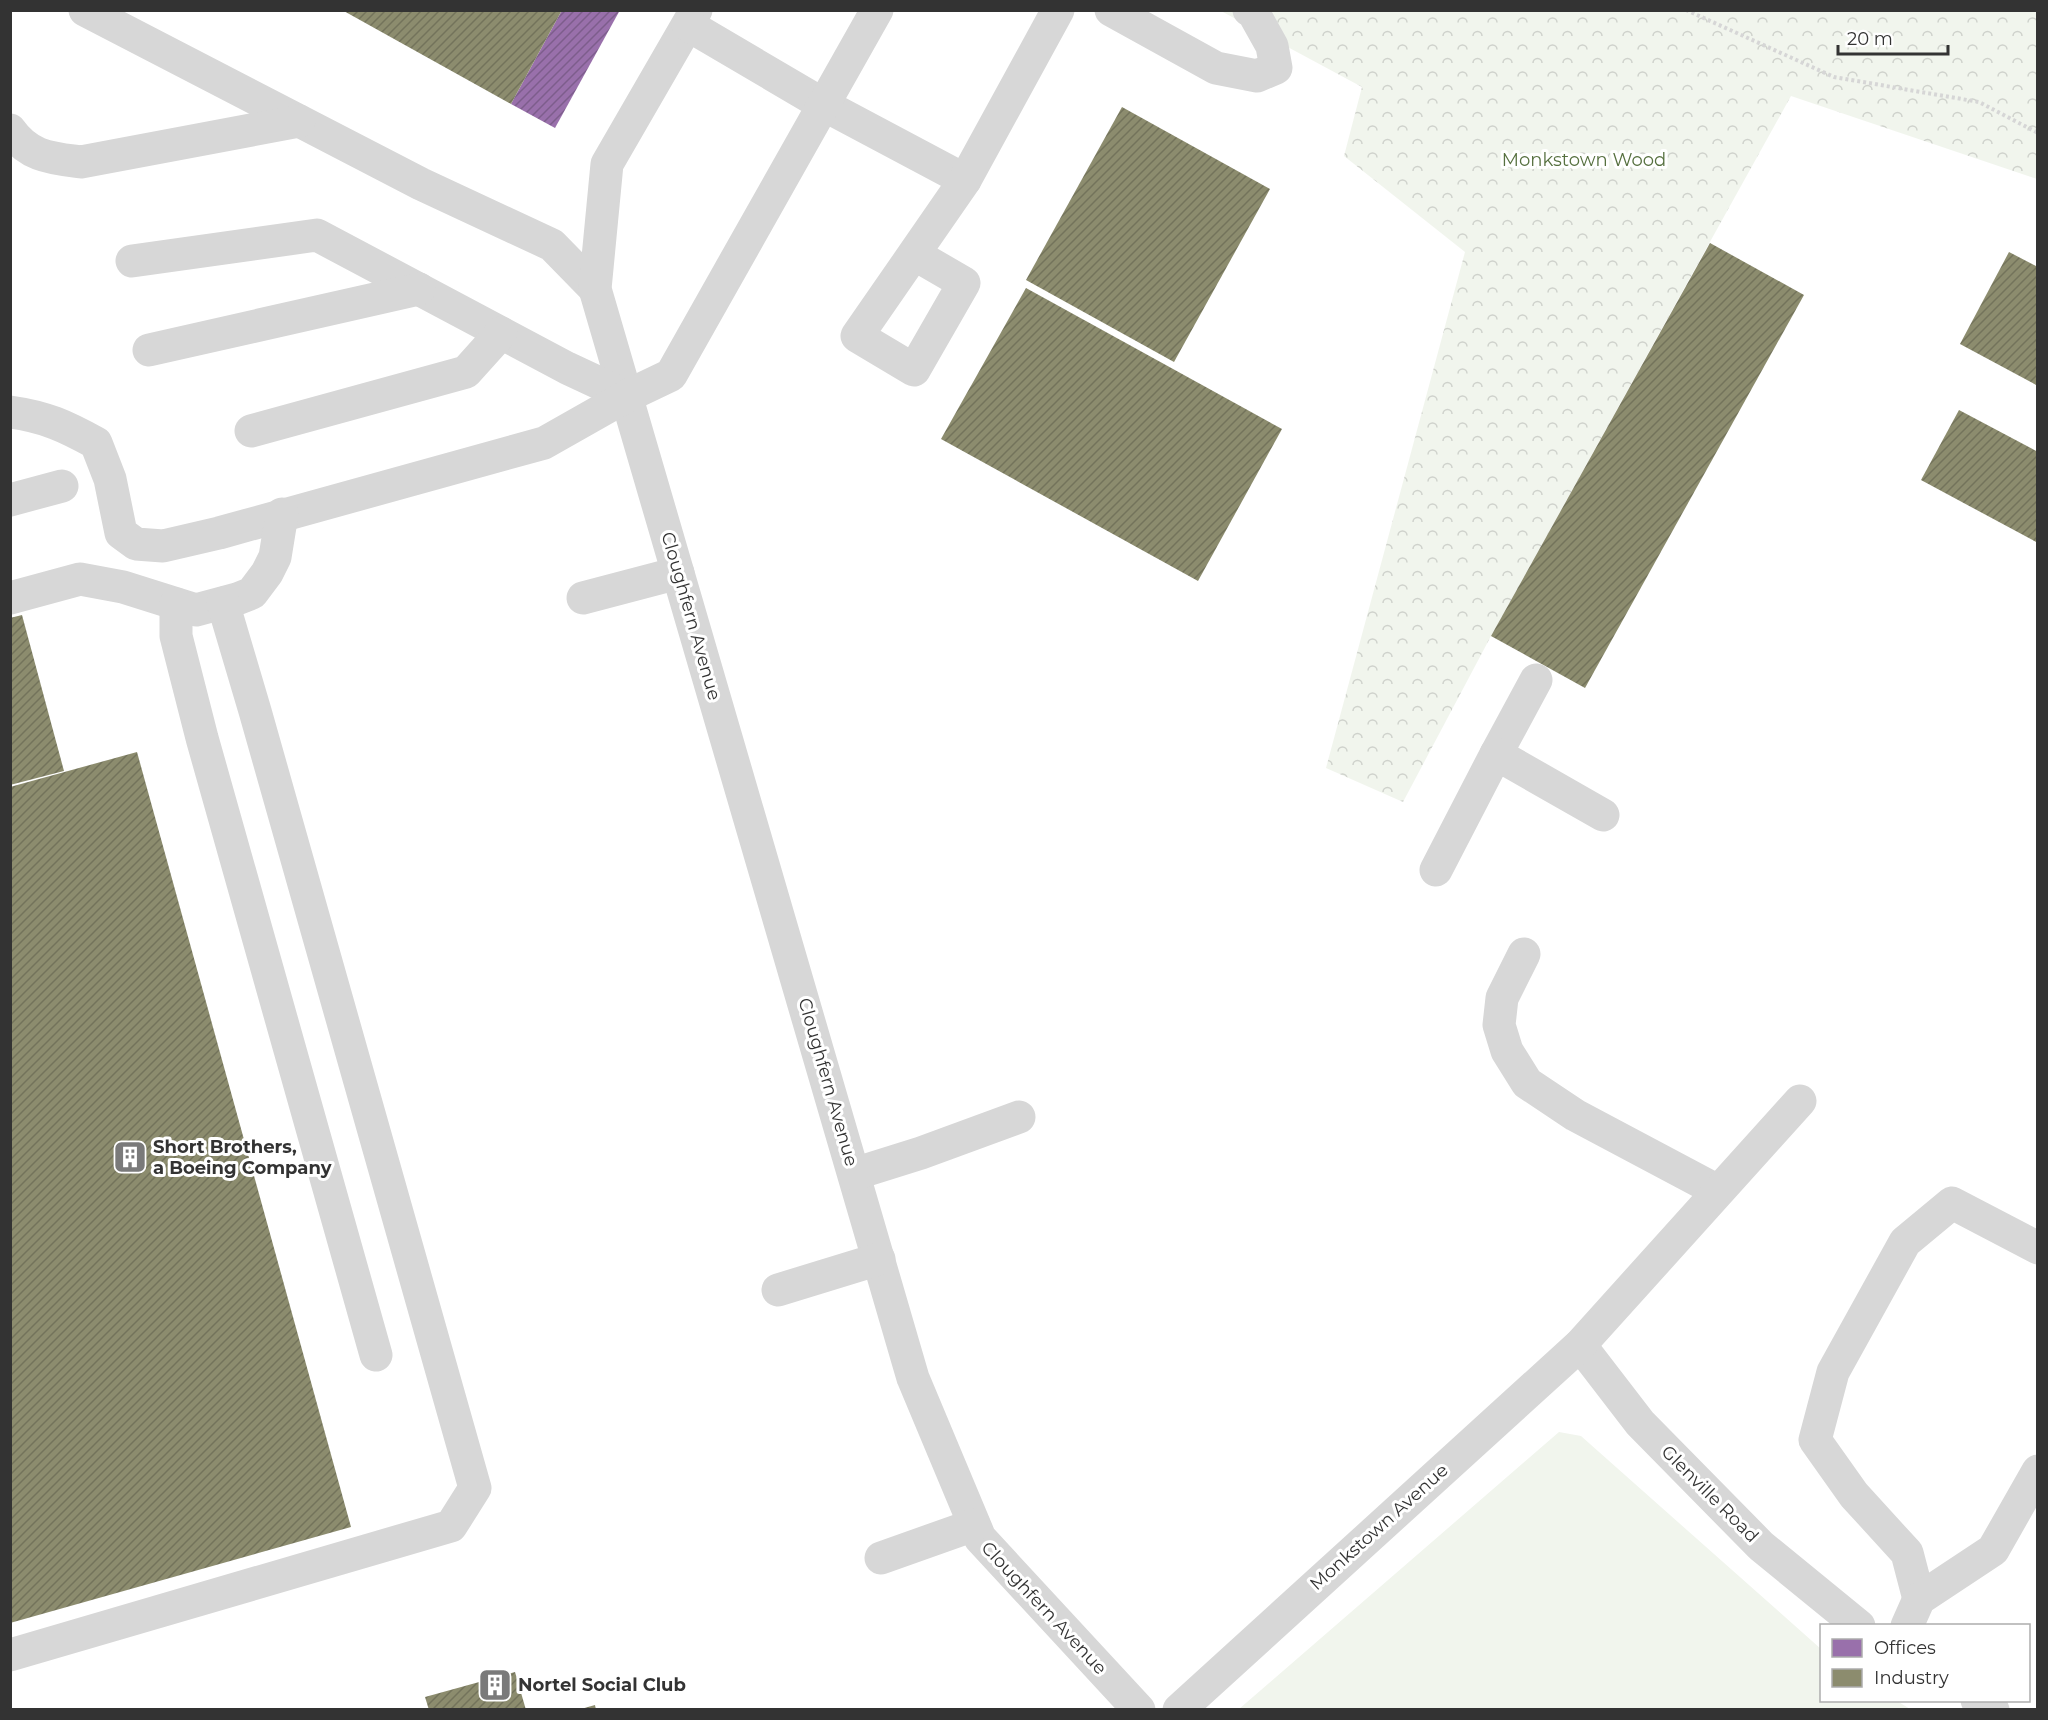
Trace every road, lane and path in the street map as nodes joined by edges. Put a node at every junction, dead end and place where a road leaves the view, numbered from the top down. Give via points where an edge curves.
1 (85, 10) edge
2 (877, 10) edge
3 (1058, 10) edge
4 (1112, 10) edge
5 (1249, 10) edge
6 (1686, 10) edge
7 (692, 18) edge
8 (824, 105) junction
9 (299, 121) junction
10 (10, 130) edge
11 (2037, 133) edge
12 (965, 180) junction
13 (914, 254) dead end
14 (132, 261) dead end
15 (419, 289) junction
16 (595, 290) junction
17 (501, 333) junction
18 (149, 350) dead end
19 (627, 396) junction
20 (10, 412) edge
21 (251, 431) dead end
22 (62, 486) dead end
23 (10, 500) edge
24 (282, 514) junction
25 (678, 573) junction
26 (10, 598) edge
27 (583, 598) dead end
28 (223, 603) junction
29 (176, 604) junction
30 (1536, 680) dead end
31 (1496, 754) junction
32 (1603, 815) dead end
33 (1436, 870) dead end
34 (1524, 954) dead end
35 (1800, 1101) dead end
36 (1019, 1117) dead end
37 (854, 1173) junction
38 (1718, 1191) junction
39 (2037, 1248) edge
40 (879, 1258) junction
41 (778, 1290) dead end
42 (1580, 1346) junction
43 (376, 1355) dead end
44 (2037, 1471) edge
45 (974, 1525) junction
46 (880, 1557) dead end
47 (1913, 1612) edge
48 (1857, 1624) edge
49 (10, 1655) edge
50 (1979, 1702) edge
51 (1139, 1710) edge
52 (1179, 1710) edge
53 (1993, 1710) edge

1 - 9 street
2 - 8 street
3 - 12 street
4 - 5 street via 1216,68 1257,76 1276,68 1272,46
6 - 11 path via 1834,77 1979,102
7 - 8 street
7 - 16 street via 607,164
8 - 12 street
8 - 19 street via 671,375
9 - 10 street via 81,162 44,157 19,143
9 - 16 street via 552,245
12 - 13 street
14 - 15 street via 316,235
15 - 17 street
15 - 18 street
16 - 19 street, Cloughfern Avenue
17 - 19 street
17 - 21 street via 466,372
19 - 24 street via 544,443
19 - 25 street, Cloughfern Avenue
20 - 24 street via 62,424 96,443 110,479 121,532 136,544 163,546
22 - 23 street
24 - 28 street via 275,557 267,573 252,593
25 - 27 street
25 - 37 street, Cloughfern Avenue
26 - 29 street via 80,579 123,587
28 - 29 street via 196,610
28 - 49 street via 475,1488 451,1526
29 - 43 street via 176,636 199,727
30 - 31 street
31 - 32 street
31 - 33 street
34 - 38 street via 1502,998 1499,1025 1507,1051 1527,1083 1575,1115
35 - 38 street, Monkstown Avenue
36 - 37 street via 921,1154
37 - 40 street, Cloughfern Avenue
38 - 42 street, Monkstown Avenue
39 - 47 street via 1952,1203 1905,1242 1833,1372 1815,1440 1854,1495 1907,1553
40 - 41 street
40 - 45 street, Cloughfern Avenue via 913,1378
42 - 48 street, Glenville Road via 1640,1423 1753,1538
42 - 52 street, Monkstown Avenue
44 - 47 street via 1993,1550
45 - 46 street
45 - 51 street, Cloughfern Avenue via 980,1538
50 - 53 street

